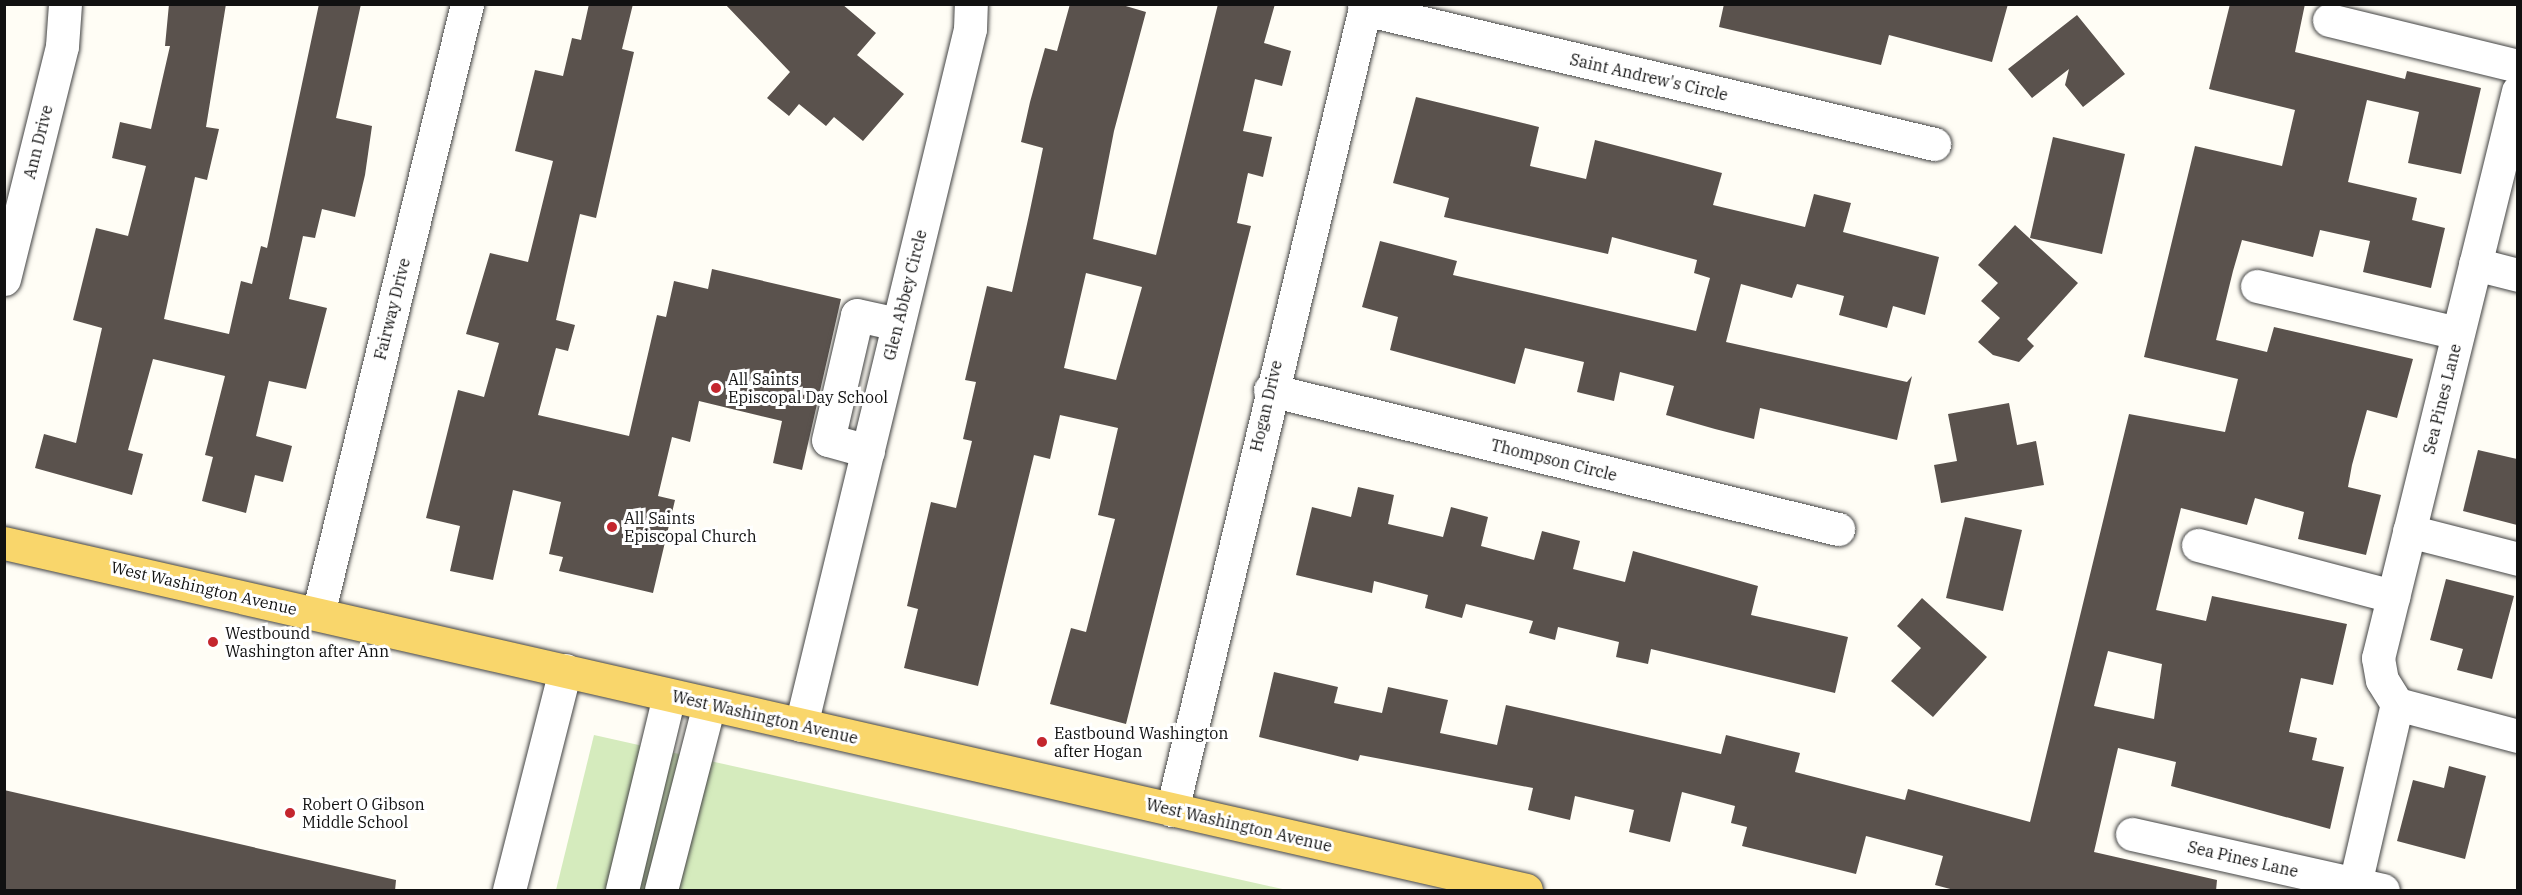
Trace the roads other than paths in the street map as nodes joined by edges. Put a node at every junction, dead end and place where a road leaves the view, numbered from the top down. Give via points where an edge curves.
1 (65, 4) edge
2 (467, 4) edge
3 (971, 4) edge
4 (1365, 7) edge
5 (2329, 20) dead end
6 (2517, 66) edge
7 (2517, 91) edge
8 (1934, 144) dead end
9 (2475, 264) junction
10 (2517, 275) edge
11 (4, 279) edge
12 (2257, 285) dead end
13 (2458, 333) junction
14 (1269, 390) junction
15 (1838, 529) dead end
16 (2409, 531) junction
17 (4, 543) edge
18 (2198, 544) dead end
19 (2517, 560) edge
20 (2393, 596) junction
21 (318, 614) junction
22 (565, 670) junction
23 (669, 696) junction
24 (2397, 704) junction
25 (709, 705) junction
26 (801, 725) junction
27 (2517, 736) edge
28 (1172, 810) junction
29 (2132, 834) dead end
30 (2369, 887) edge
31 (509, 891) edge
32 (622, 891) edge
33 (661, 891) edge
34 (1526, 891) edge

1 - 11 street, Ann Drive via 62,46
2 - 21 street, Fairway Drive
3 - 26 street, Glen Abbey Circle via 970,29
4 - 8 street, Saint Andrew's Circle
4 - 14 street, Hogan Drive
5 - 6 street
7 - 9 street, Sea Pines Lane
9 - 10 street
9 - 13 street, Sea Pines Lane
12 - 13 street
13 - 16 street, Sea Pines Lane
14 - 15 street, Thompson Circle
14 - 28 street, Hogan Drive
16 - 19 street
16 - 20 street, Sea Pines Lane
17 - 21 main road, West Washington Avenue
18 - 20 street
20 - 24 street, Sea Pines Lane via 2378,658 2382,680
21 - 22 main road, West Washington Avenue
22 - 23 main road, West Washington Avenue
22 - 31 street
23 - 25 main road, West Washington Avenue
23 - 32 street
24 - 27 street
24 - 30 street, Sea Pines Lane
25 - 26 main road, West Washington Avenue
25 - 33 street
26 - 28 main road, West Washington Avenue
28 - 34 main road, West Washington Avenue
29 - 30 street, Sea Pines Lane

